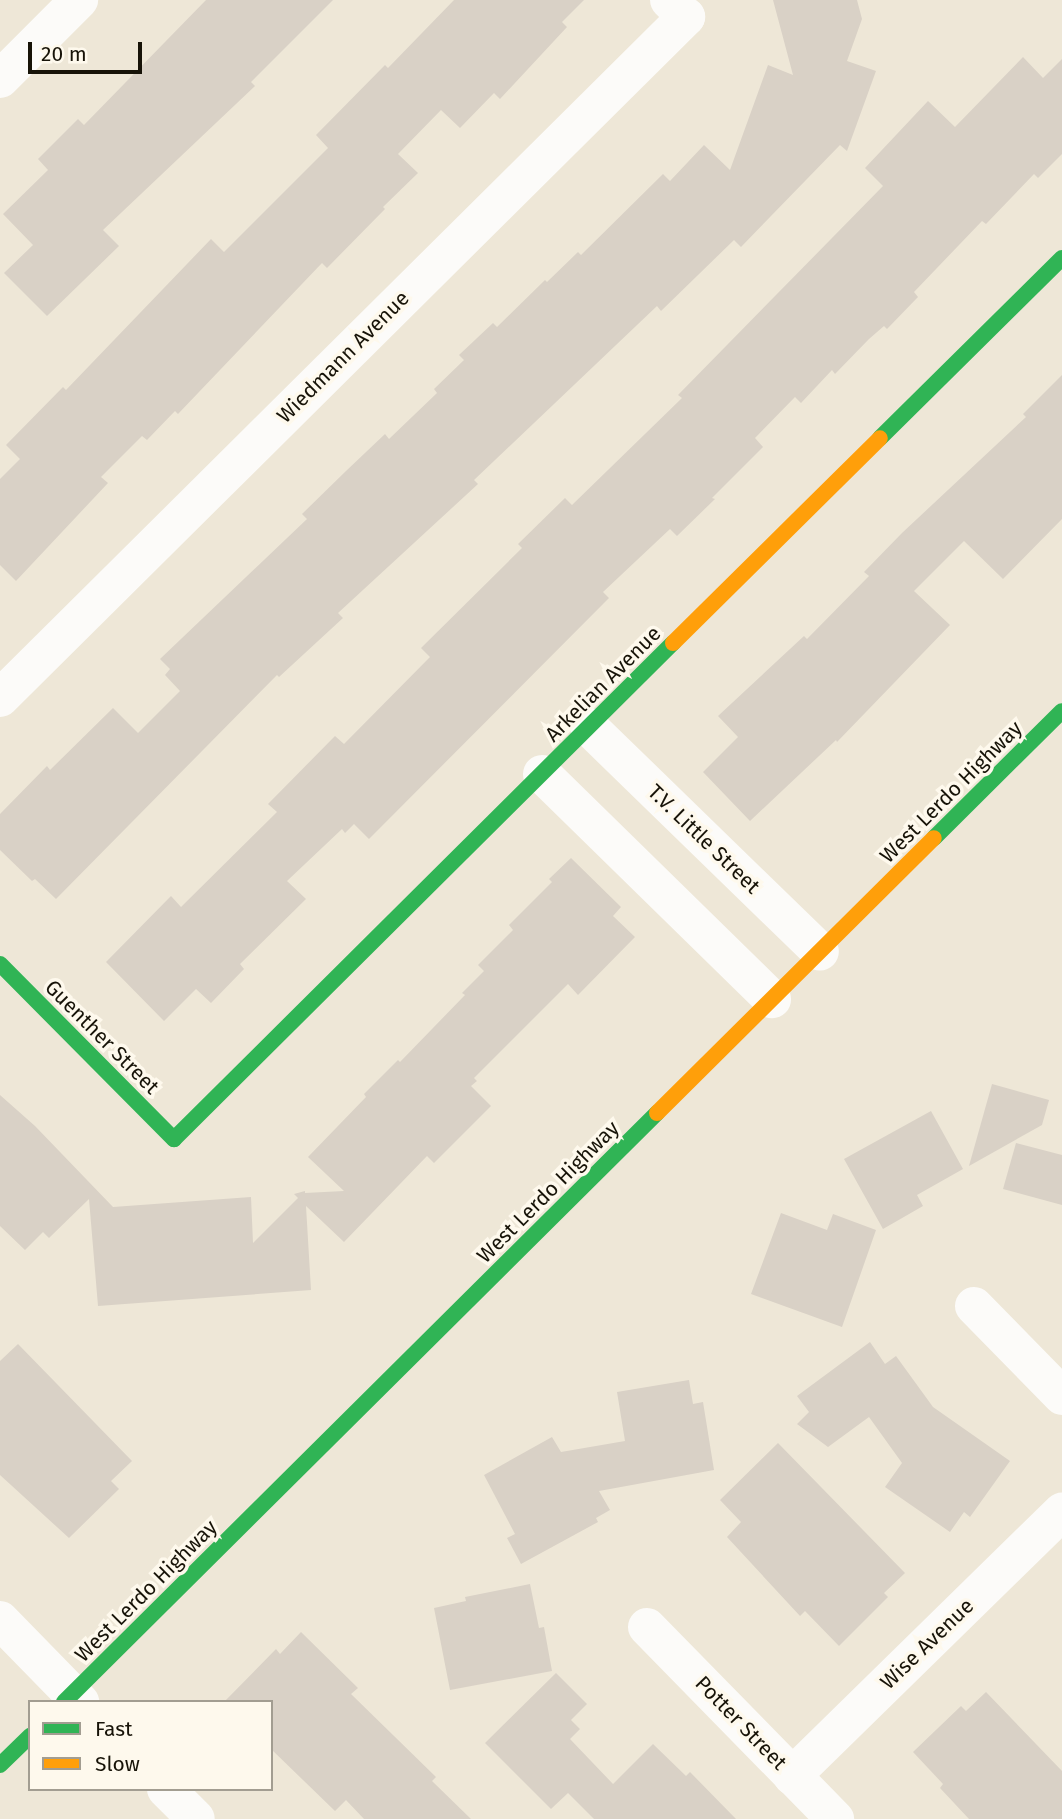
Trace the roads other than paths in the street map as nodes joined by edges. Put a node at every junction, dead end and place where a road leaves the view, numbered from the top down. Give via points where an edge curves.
1 (79, 0) edge
2 (677, 8) edge
3 (0, 79) edge
4 (1062, 258) edge
5 (0, 698) edge
6 (1062, 711) edge
7 (589, 727) junction
8 (542, 774) junction
9 (820, 952) junction
10 (0, 964) edge
11 (772, 999) junction
12 (174, 1139) joint
13 (974, 1306) dead end
14 (1062, 1396) edge
15 (1062, 1512) edge
16 (0, 1620) edge
17 (647, 1627) dead end
18 (72, 1699) edge
19 (28, 1738) edge
20 (0, 1765) edge
21 (793, 1776) junction
22 (168, 1791) edge
23 (196, 1819) edge
24 (835, 1819) edge

1 - 3 street
2 - 5 street, Wiedmann Avenue
4 - 7 street, Arkelian Avenue
6 - 9 street, West Lerdo Highway
7 - 8 street, Arkelian Avenue
7 - 9 street, T.V. Little Street
8 - 11 street
8 - 12 street, Arkelian Avenue
9 - 11 street, West Lerdo Highway
10 - 12 street, Guenther Street
11 - 18 street, West Lerdo Highway
13 - 14 street
15 - 21 street, Wise Avenue
16 - 18 street
17 - 21 street, Potter Street
19 - 20 street
21 - 24 street, Potter Street
22 - 23 street

